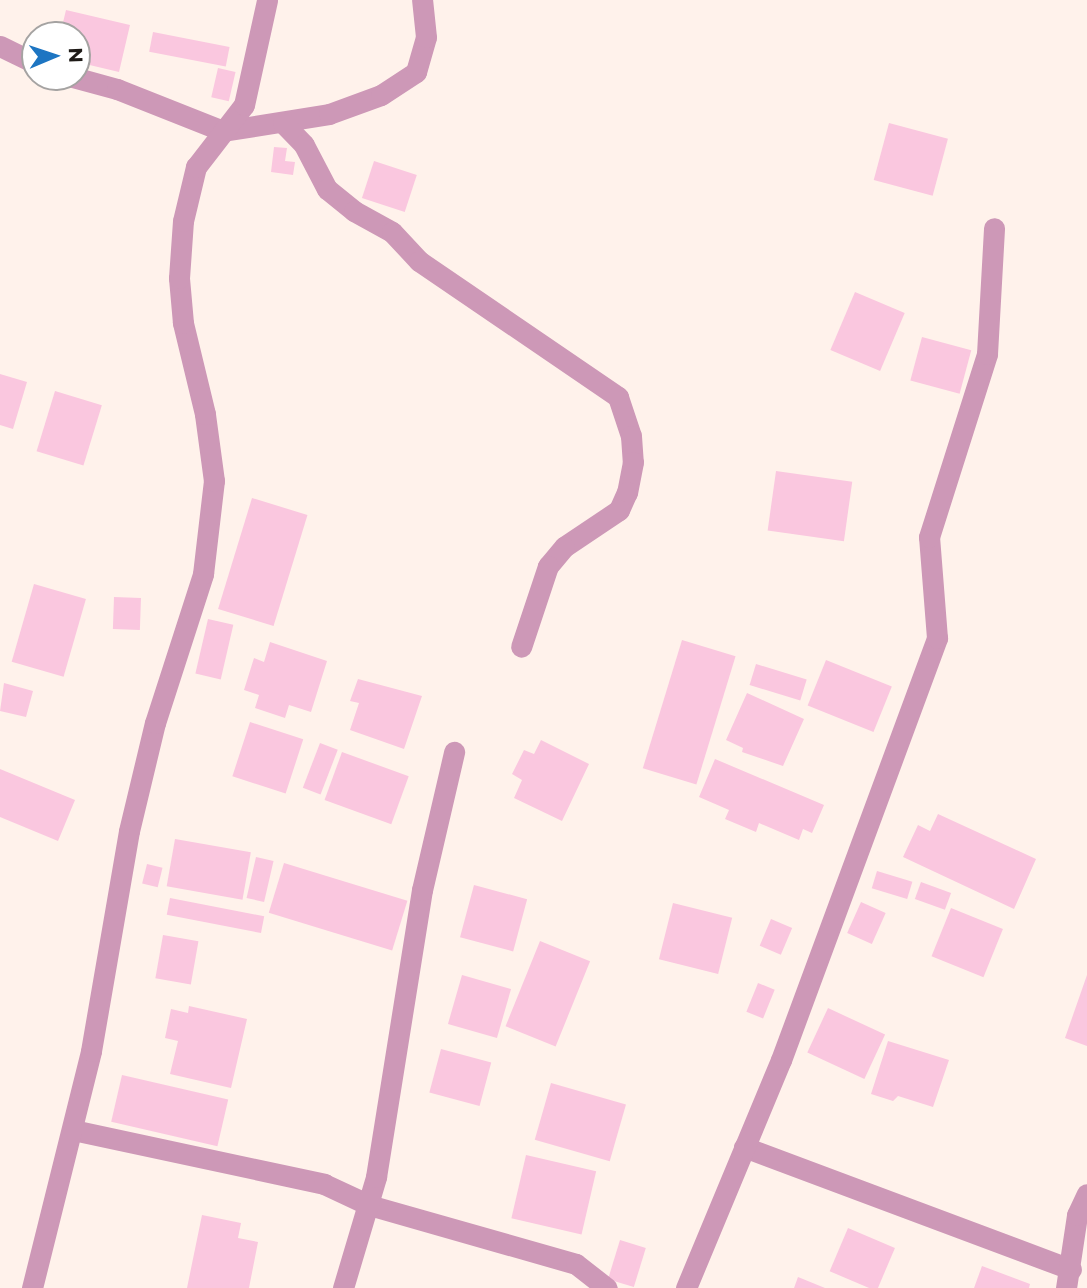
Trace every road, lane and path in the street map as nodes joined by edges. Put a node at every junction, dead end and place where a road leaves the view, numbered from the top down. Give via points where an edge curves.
1 (267, 0) edge
2 (422, 0) edge
3 (0, 46) edge
4 (21, 56) edge
5 (91, 82) edge
6 (283, 123) junction
7 (223, 131) junction
8 (994, 228) dead end
9 (521, 647) dead end
10 (454, 752) dead end
11 (73, 1130) junction
12 (744, 1147) junction
13 (1087, 1194) edge
14 (369, 1205) junction
15 (1069, 1278) edge
16 (32, 1288) edge
17 (343, 1288) edge
18 (607, 1288) edge
19 (686, 1288) edge

1 - 7 street via 244,105
2 - 6 street via 426,37 416,72 368,100
3 - 4 street
5 - 7 street
6 - 7 street
6 - 9 street via 304,145 327,189 392,232 419,261 618,397 631,436 633,462 627,492 619,510 564,547 548,566
7 - 11 street via 196,167 183,221 179,278 183,323 205,414 214,481 203,574 155,723 129,831
8 - 12 street via 987,354 929,537 937,638
10 - 14 street via 422,890
11 - 14 street via 281,1172 346,1191
11 - 16 street
12 - 15 street
12 - 19 street
13 - 15 street via 1077,1215
14 - 17 street
14 - 18 street via 576,1264

